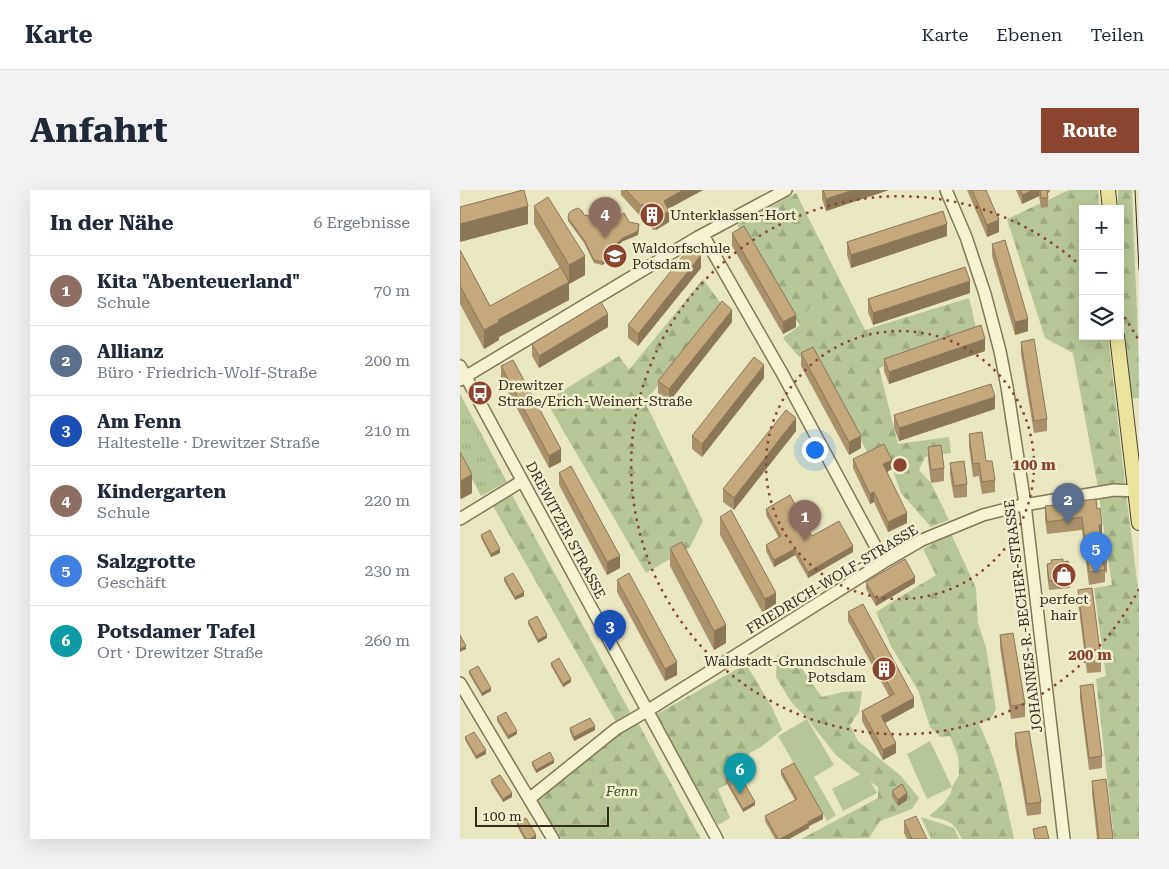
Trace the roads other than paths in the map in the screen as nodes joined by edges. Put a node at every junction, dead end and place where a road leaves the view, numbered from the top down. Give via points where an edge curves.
1 (786, 190) edge
2 (946, 190) edge
3 (1108, 190) edge
4 (1110, 205) edge
5 (703, 235) junction
6 (1118, 340) edge
7 (460, 366) edge
8 (463, 378) edge
9 (522, 481) junction
10 (1137, 491) edge
11 (1025, 504) junction
12 (460, 519) edge
13 (1139, 523) edge
14 (884, 562) junction
15 (460, 683) edge
16 (647, 711) junction
17 (529, 799) junction
18 (553, 839) edge
19 (717, 839) edge
20 (1064, 839) edge

1 - 5 street
2 - 11 street, JOHANNES-R.-BECHER-STRASSE via 976,265 1000,351
3 - 4 main road
5 - 8 street
5 - 14 street
6 - 10 main road
7 - 8 street, DREWITZER STRASSE
8 - 9 street, DREWITZER STRASSE
9 - 12 street
9 - 16 street, DREWITZER STRASSE
10 - 11 street, FRIEDRICH-WOLF-STRASSE via 1114,490
10 - 13 main road
11 - 14 street, FRIEDRICH-WOLF-STRASSE via 983,515 930,537
11 - 20 street, JOHANNES-R.-BECHER-STRASSE
14 - 16 street, FRIEDRICH-WOLF-STRASSE
15 - 17 street
16 - 17 street, FRIEDRICH-WOLF-STRASSE via 616,729
16 - 19 street, DREWITZER STRASSE
17 - 18 street

